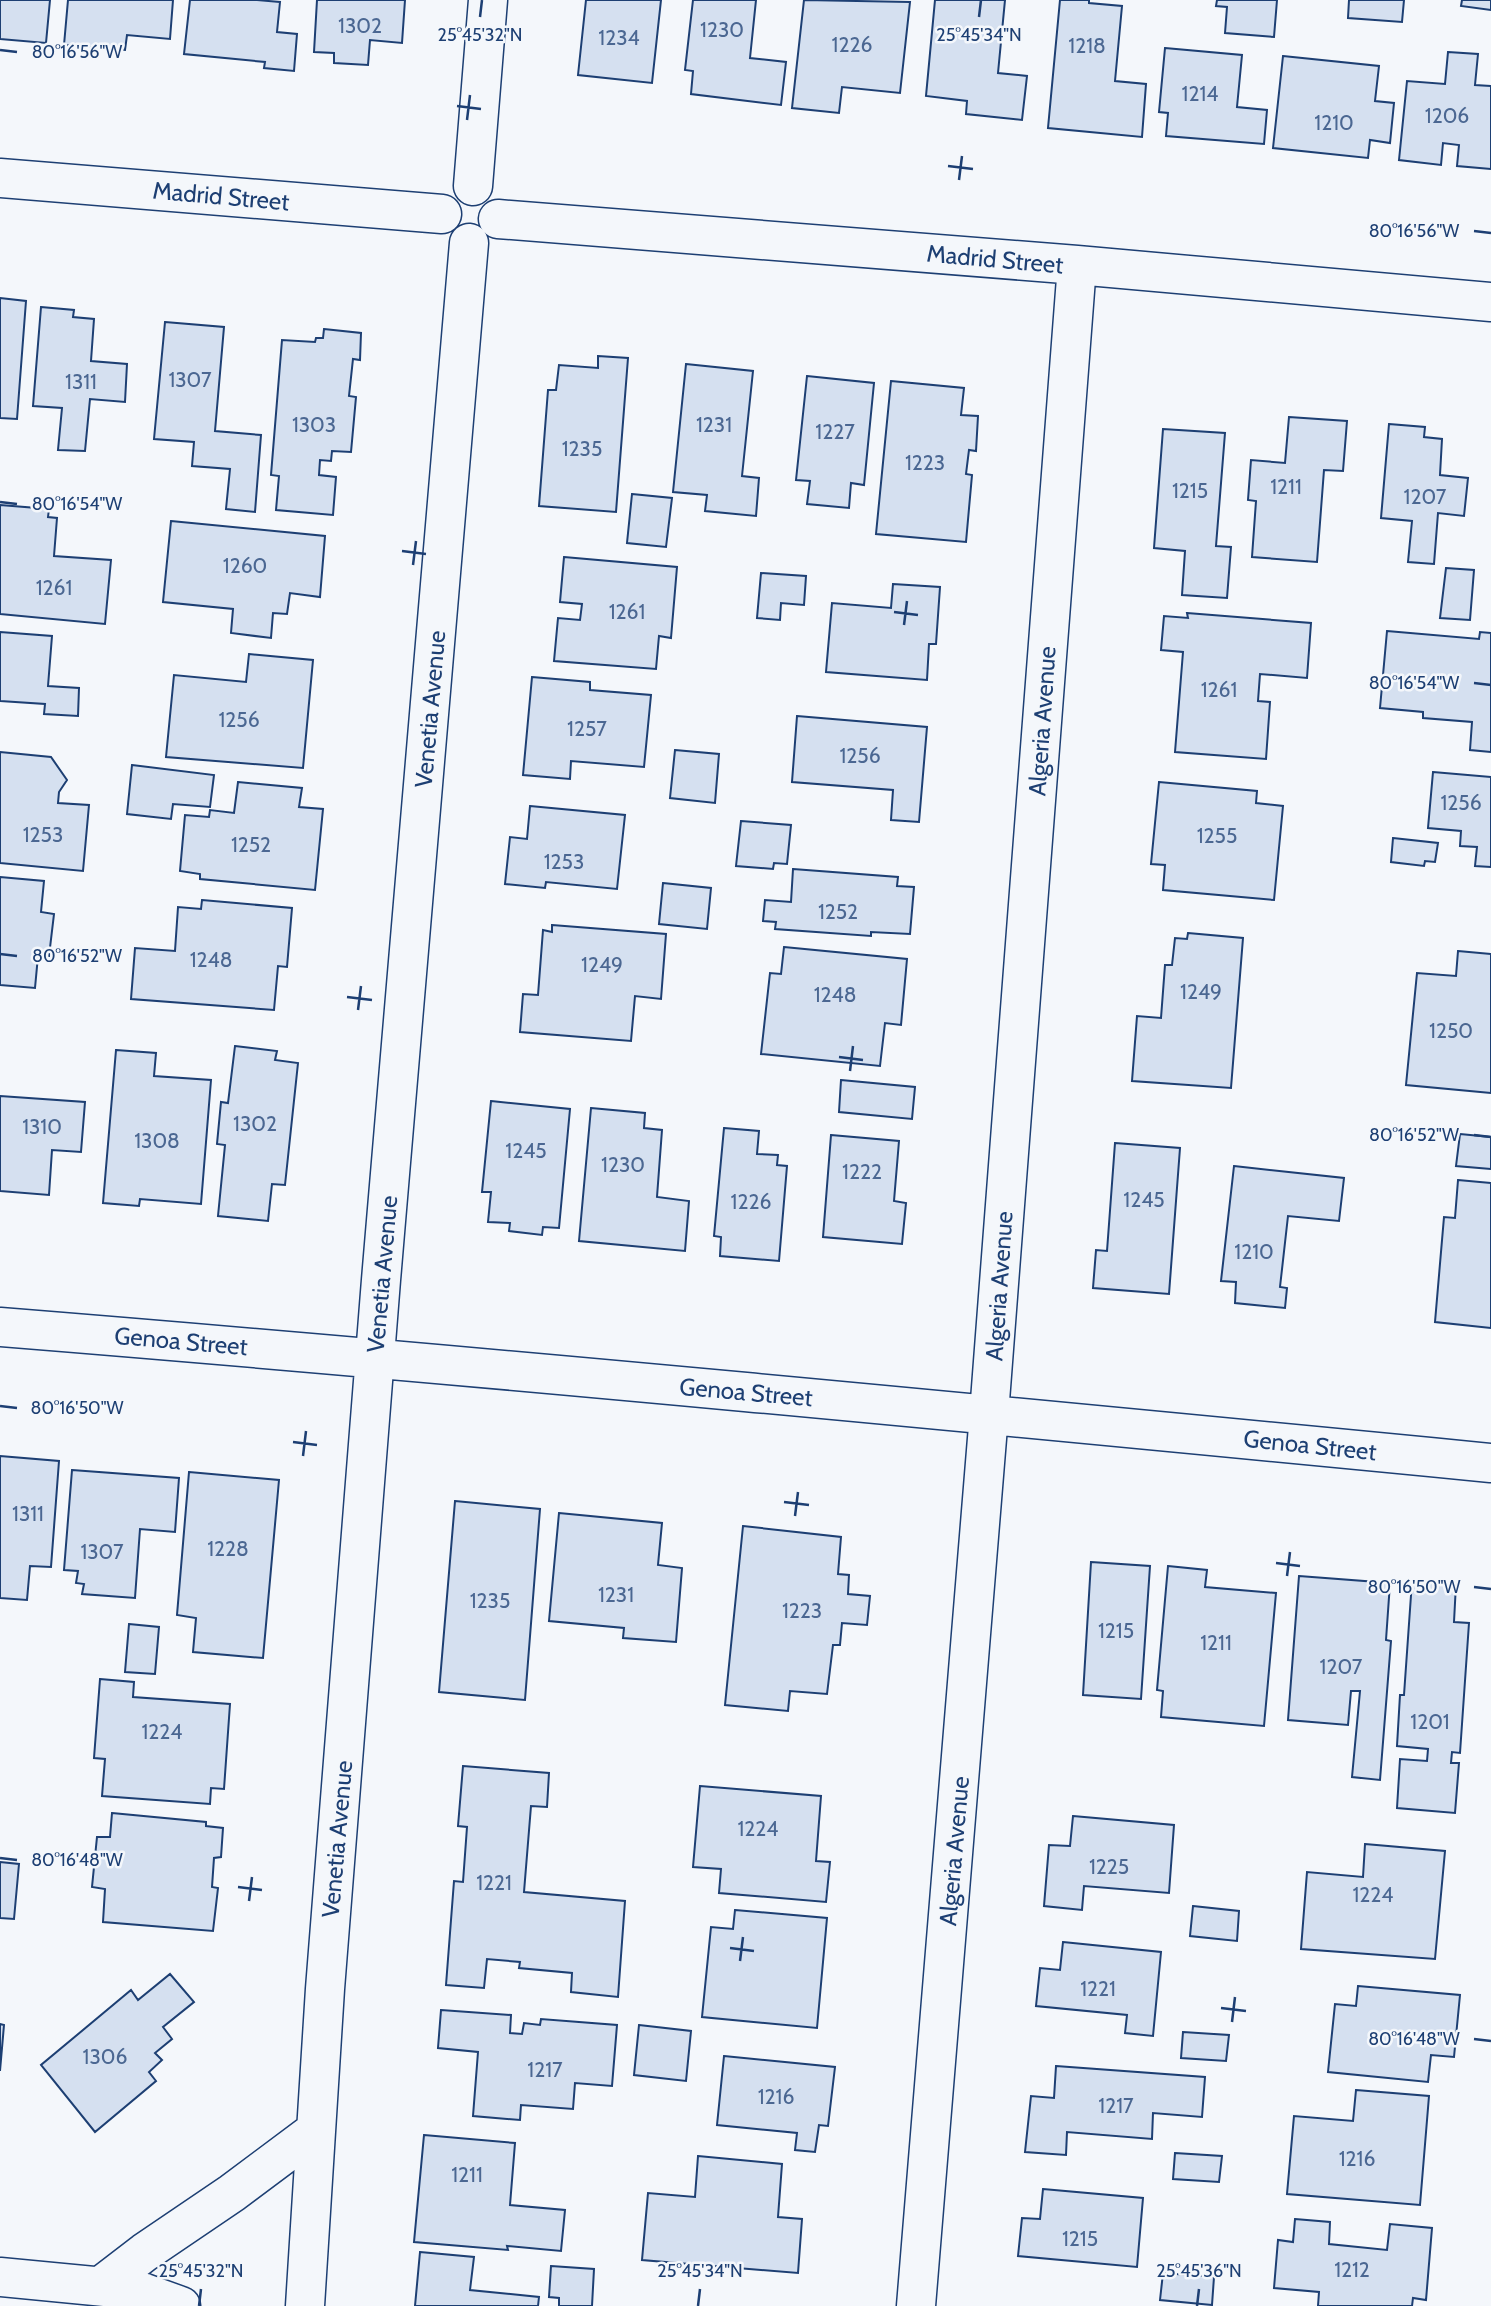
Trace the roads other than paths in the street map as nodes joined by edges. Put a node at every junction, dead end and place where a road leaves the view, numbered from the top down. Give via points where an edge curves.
1 (488, 0) edge
2 (0, 178) edge
3 (474, 187) junction
4 (442, 214) junction
5 (498, 219) junction
6 (469, 243) junction
7 (1077, 265) junction
8 (1491, 302) edge
9 (0, 1327) edge
10 (375, 1358) junction
11 (989, 1414) junction
12 (1491, 1463) edge
13 (315, 2131) junction
14 (0, 2277) edge
15 (102, 2286) junction
16 (181, 2306) edge
17 (306, 2306) edge
18 (916, 2306) edge

1 - 3 street
2 - 4 street, Madrid Street
3 - 4 street via 454,191
3 - 5 street via 488,191 494,199
4 - 6 street via 449,233
5 - 6 street via 485,239
5 - 7 street, Madrid Street
6 - 10 street, Venetia Avenue
7 - 8 street, Madrid Street
7 - 11 street, Algeria Avenue
9 - 10 street, Genoa Street
10 - 11 street, Genoa Street
10 - 13 street, Venetia Avenue
11 - 12 street, Genoa Street
11 - 18 street, Algeria Avenue
13 - 15 street
13 - 17 street, Venetia Avenue
14 - 15 street
15 - 16 street via 145,2293

